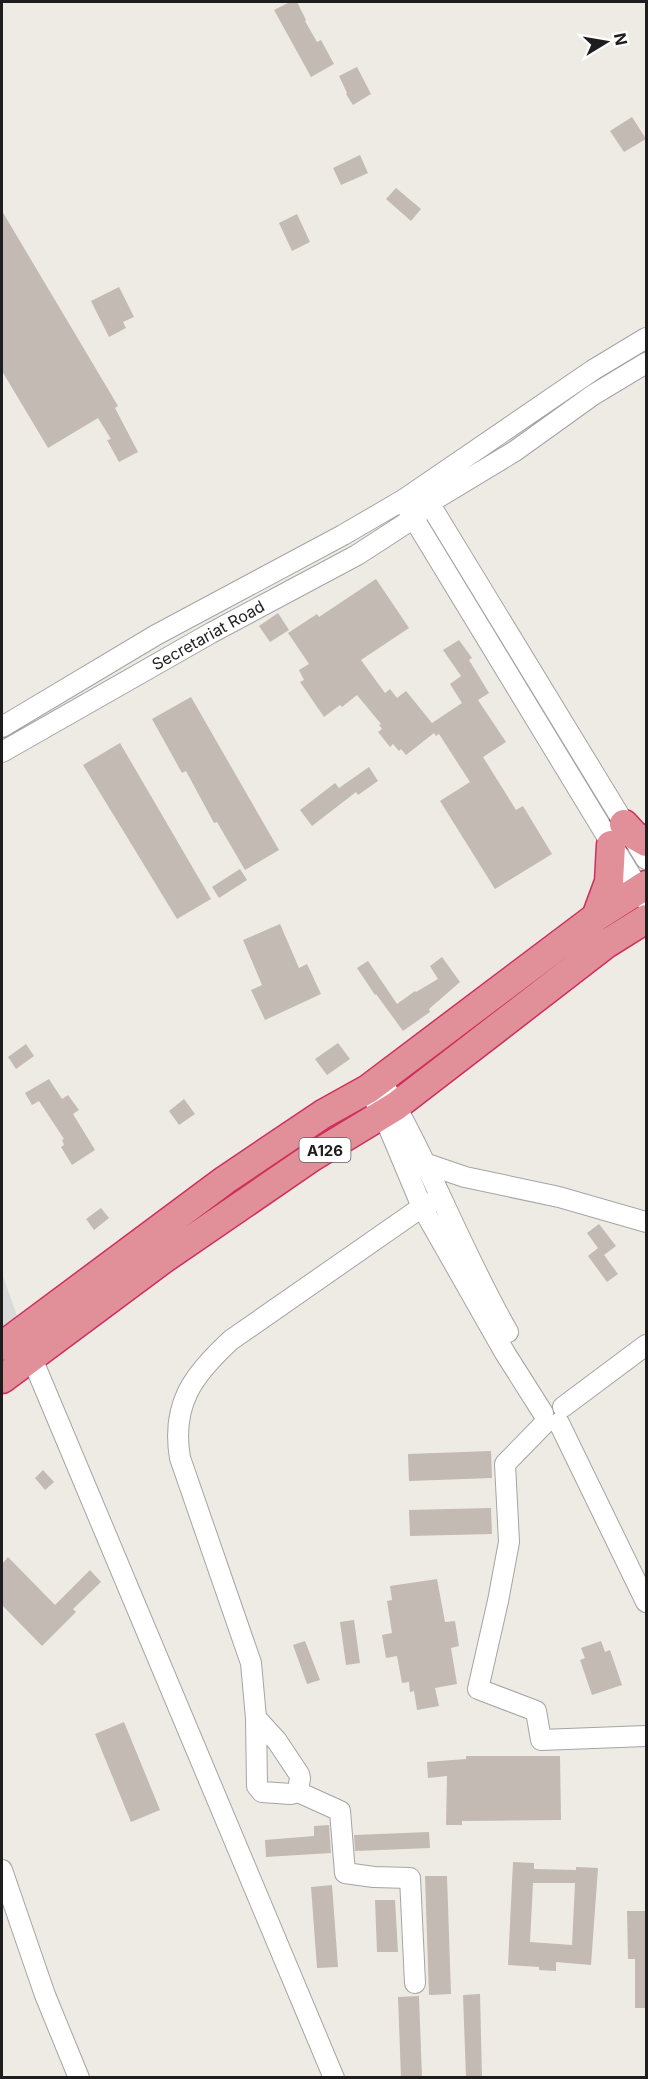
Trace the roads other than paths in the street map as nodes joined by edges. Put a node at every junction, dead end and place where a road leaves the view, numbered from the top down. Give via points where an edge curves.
1 (646, 338) edge
2 (646, 363) edge
3 (425, 496) junction
4 (403, 501) junction
5 (414, 518) junction
6 (2, 726) edge
7 (2, 752) edge
8 (617, 834) junction
9 (646, 842) edge
10 (646, 859) edge
11 (644, 892) edge
12 (597, 916) junction
13 (646, 919) edge
14 (374, 1084) junction
15 (390, 1110) junction
16 (424, 1163) junction
17 (440, 1198) junction
18 (422, 1208) junction
19 (646, 1222) edge
20 (646, 1345) edge
21 (2, 1346) edge
22 (31, 1356) junction
23 (2, 1379) edge
24 (553, 1414) junction
25 (637, 1563) edge
26 (646, 1602) edge
27 (256, 1718) junction
28 (646, 1736) edge
29 (298, 1792) junction
30 (2, 1870) edge
31 (415, 1983) dead end
32 (79, 2078) edge
33 (334, 2078) edge

1 - 3 street, Secretariat Road via 593,369
2 - 3 street, Secretariat Road via 592,395 515,451
3 - 4 street, Secretariat Road
3 - 5 street, Secretariat Road
3 - 8 street
4 - 5 street
4 - 6 street, Secretariat Road via 156,635
5 - 7 street, Secretariat Road via 357,555
5 - 8 street
8 - 9 highway via 634,835
8 - 10 street
8 - 11 street
8 - 12 highway via 609,882
11 - 12 highway, A126
12 - 14 highway, A126
13 - 15 highway, A126 via 606,944
14 - 15 street
14 - 21 highway, A126 via 225,1180
15 - 16 street
15 - 18 street
15 - 22 highway, A126 via 303,1163
16 - 17 street
16 - 19 street
17 - 18 street
17 - 24 street
18 - 24 street via 505,1353
18 - 27 street via 231,1340 205,1364 184,1403 177,1440 180,1458 250,1663
20 - 24 street
22 - 23 highway, A126
22 - 33 street
24 - 25 street
24 - 28 street via 506,1464 510,1542 478,1689 536,1711 541,1740
25 - 26 street
27 - 29 street via 299,1774
27 - 29 street via 257,1786 266,1793
29 - 31 street via 340,1811 345,1873 410,1878
30 - 32 street via 45,1995

